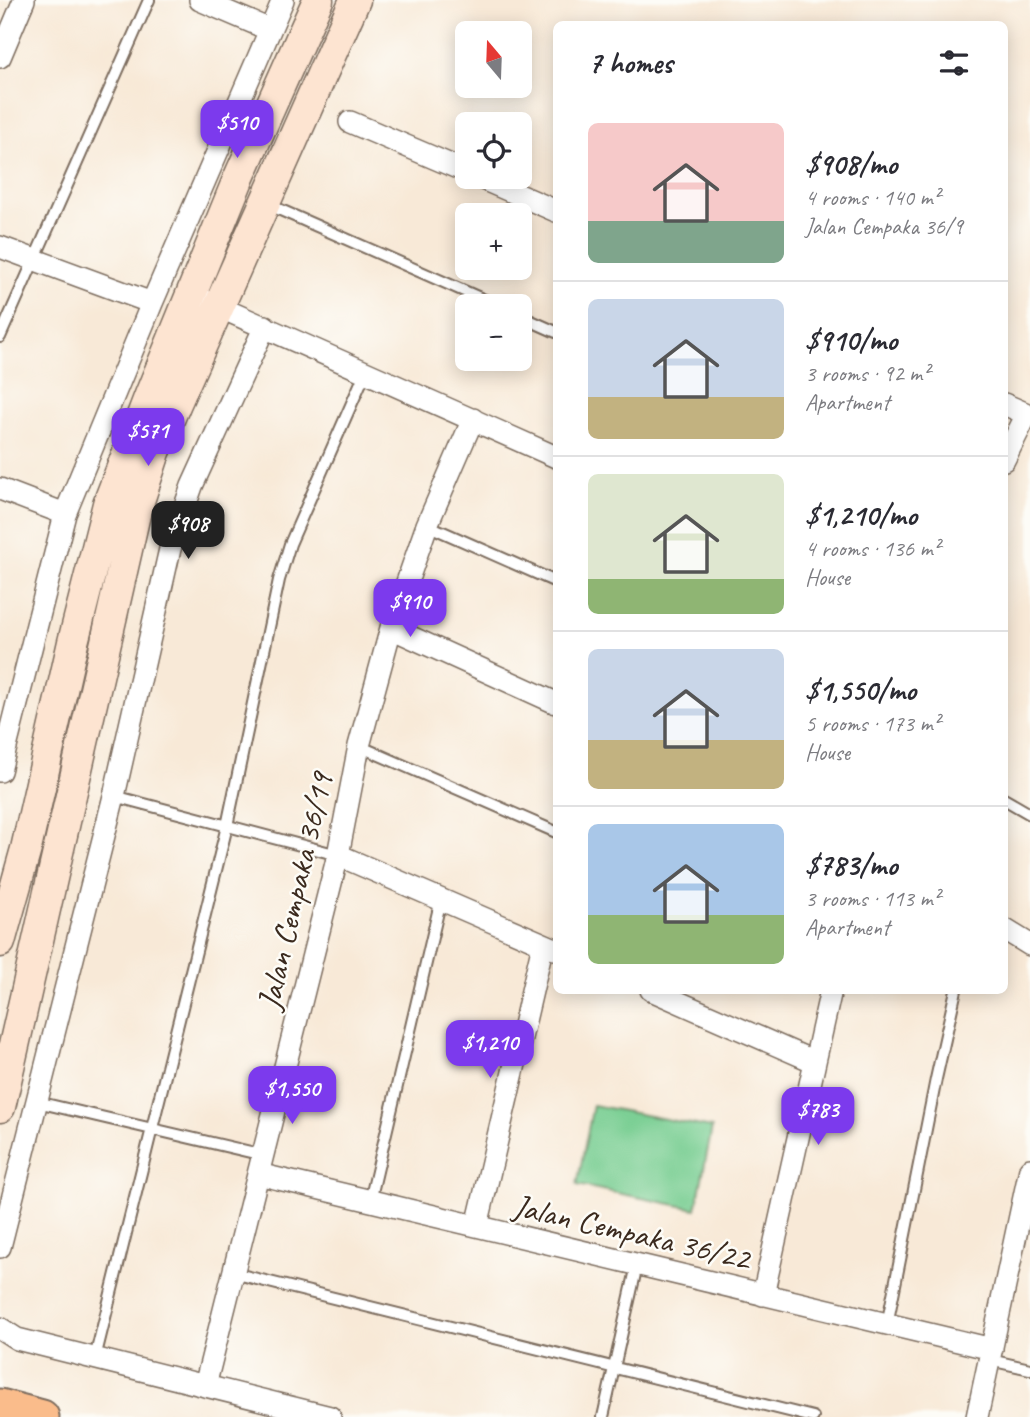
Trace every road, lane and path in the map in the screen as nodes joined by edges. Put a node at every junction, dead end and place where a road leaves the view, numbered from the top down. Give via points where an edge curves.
1 (24, 0) edge
2 (149, 0) edge
3 (200, 0) edge
4 (283, 0) edge
5 (318, 0) edge
6 (355, 0) edge
7 (270, 30) junction
8 (0, 57) edge
9 (350, 122) dead end
10 (455, 167) edge
11 (506, 189) edge
12 (266, 203) junction
13 (553, 210) edge
14 (0, 247) edge
15 (34, 260) junction
16 (471, 294) edge
17 (192, 295) junction
18 (152, 303) junction
19 (220, 306) junction
20 (532, 321) edge
21 (265, 326) junction
22 (553, 331) edge
23 (0, 337) edge
24 (366, 371) junction
25 (1008, 406) edge
26 (472, 419) junction
27 (1008, 452) edge
28 (553, 456) edge
29 (0, 489) edge
30 (65, 514) junction
31 (427, 525) junction
32 (553, 581) edge
33 (391, 628) junction
34 (553, 702) edge
35 (359, 746) junction
36 (0, 771) edge
37 (114, 796) junction
38 (1008, 801) edge
39 (1030, 814) edge
40 (228, 826) junction
41 (553, 831) edge
42 (338, 855) junction
43 (441, 900) junction
44 (1008, 931) edge
45 (0, 942) edge
46 (1030, 945) edge
47 (550, 947) edge
48 (660, 994) edge
49 (830, 994) edge
50 (955, 994) edge
51 (816, 1062) junction
52 (37, 1102) junction
53 (0, 1107) edge
54 (152, 1129) junction
55 (260, 1164) junction
56 (1030, 1169) edge
57 (370, 1201) junction
58 (477, 1226) junction
59 (0, 1247) edge
60 (637, 1265) junction
61 (233, 1273) junction
62 (762, 1295) junction
63 (887, 1325) junction
64 (8, 1333) edge
65 (991, 1355) junction
66 (95, 1358) junction
67 (614, 1368) junction
68 (1030, 1369) edge
69 (205, 1386) junction
70 (0, 1406) edge
71 (42, 1417) edge
72 (330, 1417) edge
73 (603, 1417) edge
74 (813, 1417) edge
75 (977, 1417) edge

1 - 8 street
2 - 15 lane
3 - 7 street
4 - 7 street
5 - 17 street
6 - 12 street
7 - 18 street
9 - 10 street
11 - 13 street
12 - 16 lane
12 - 19 street
14 - 15 street
15 - 18 street
15 - 23 lane
17 - 19 street
17 - 45 street via 108,504
18 - 30 street
19 - 21 street
19 - 53 street via 155,452 135,510
20 - 22 lane
21 - 24 street
21 - 37 street via 192,486 170,549
24 - 26 street
24 - 40 lane via 290,544 279,580
25 - 27 street via 1027,414
26 - 28 street
26 - 31 street, Jalan Cempaka 36/19
29 - 30 street
30 - 36 street
31 - 32 lane
31 - 33 street, Jalan Cempaka 36/19
33 - 34 street
33 - 35 street, Jalan Cempaka 36/19
35 - 41 lane
35 - 42 street, Jalan Cempaka 36/19
37 - 40 lane
37 - 52 street
38 - 39 lane
40 - 42 lane
40 - 54 lane
42 - 43 street
42 - 55 street, Jalan Cempaka 36/19
43 - 47 street
43 - 57 lane
44 - 46 street
47 - 58 street
48 - 51 street
49 - 51 street
50 - 63 lane
51 - 62 street
52 - 54 lane
52 - 59 street
54 - 55 lane
54 - 66 lane
55 - 57 street, Jalan Cempaka 36/22
55 - 61 street, Jalan Cempaka 36/19
56 - 65 street
57 - 58 street, Jalan Cempaka 36/22
58 - 60 street, Jalan Cempaka 36/22
60 - 62 street, Jalan Cempaka 36/22
60 - 67 lane
61 - 67 lane
61 - 69 street, Jalan Cempaka 36/19
62 - 63 street, Jalan Cempaka 36/22
63 - 65 street, Jalan Cempaka 36/22
64 - 66 street
65 - 68 lane
65 - 75 street
66 - 69 street
67 - 73 lane
67 - 74 lane
69 - 72 street
70 - 71 main road

